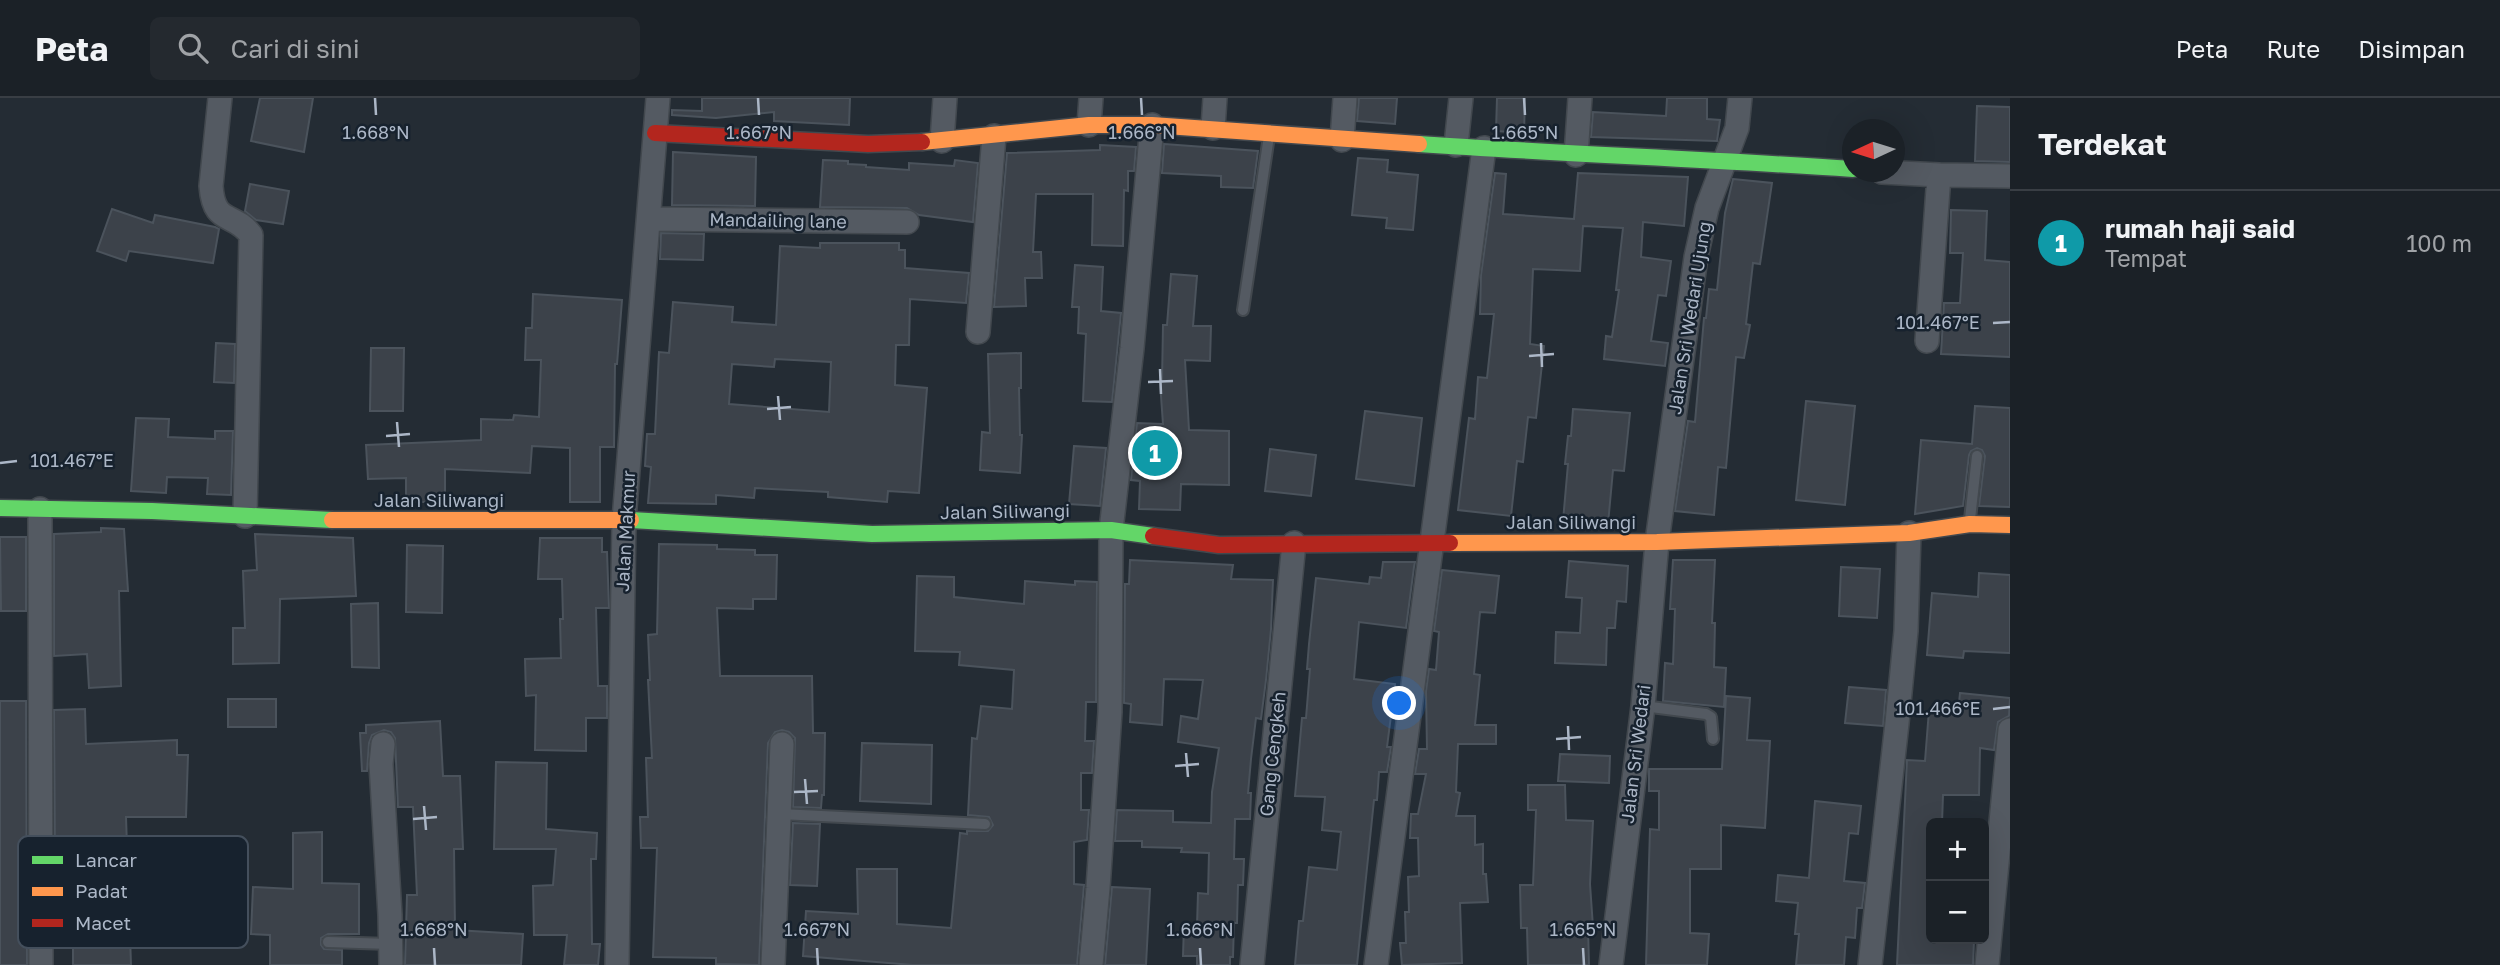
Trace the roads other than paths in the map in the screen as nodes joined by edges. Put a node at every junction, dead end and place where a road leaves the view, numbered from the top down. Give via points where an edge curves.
1 (220, 98) edge
2 (658, 98) edge
3 (945, 98) edge
4 (1091, 98) edge
5 (1215, 98) edge
6 (1345, 98) edge
7 (1461, 98) edge
8 (1580, 98) edge
9 (1740, 98) edge
10 (1089, 125) junction
11 (1152, 125) junction
12 (1213, 128) junction
13 (655, 133) junction
14 (1269, 133) junction
15 (994, 136) junction
16 (1342, 140) junction
17 (942, 141) junction
18 (1456, 145) junction
19 (1484, 148) junction
20 (1576, 155) junction
21 (1723, 160) junction
22 (1842, 168) edge
23 (1905, 174) edge
24 (1939, 176) junction
25 (2010, 176) edge
26 (650, 219) junction
27 (907, 222) dead end
28 (1243, 310) dead end
29 (978, 332) dead end
30 (1927, 341) dead end
31 (1977, 456) dead end
32 (0, 508) edge
33 (40, 509) junction
34 (245, 516) junction
35 (624, 520) junction
36 (1970, 524) junction
37 (2010, 525) edge
38 (1111, 530) junction
39 (1909, 533) junction
40 (1657, 542) junction
41 (1294, 543) junction
42 (1431, 543) junction
43 (1643, 706) junction
44 (2010, 730) edge
45 (1713, 738) dead end
46 (383, 744) dead end
47 (782, 744) dead end
48 (780, 814) junction
49 (985, 824) dead end
50 (41, 836) edge
51 (328, 942) dead end
52 (390, 954) edge
53 (617, 965) edge
54 (773, 965) edge
55 (1091, 965) edge
56 (1252, 965) edge
57 (1376, 965) edge
58 (1611, 965) edge
59 (1870, 965) edge
60 (1987, 965) edge

1 - 34 street via 212,198 222,216 251,234
2 - 13 street, Jalan Makmur
3 - 17 street
4 - 10 street
5 - 12 street
6 - 16 street
7 - 18 street
8 - 20 street
9 - 21 street, Jalan Sri Wedari Ujung via 1737,128
10 - 11 street
10 - 15 street
11 - 12 street
11 - 38 street
12 - 14 street
13 - 17 street via 868,144
13 - 26 street, Jalan Makmur
14 - 16 street
14 - 28 lane
15 - 17 street
15 - 29 street
16 - 18 street
18 - 19 street
19 - 20 street
19 - 42 street
20 - 21 street
21 - 22 street
21 - 40 street, Jalan Sri Wedari Ujung via 1696,257
23 - 24 street
24 - 25 street
24 - 30 street
26 - 27 street, Mandailing lane
26 - 35 street, Jalan Makmur
31 - 36 lane
32 - 33 street, Jalan Siliwangi
33 - 34 street, Jalan Siliwangi
33 - 50 street
34 - 35 street, Jalan Siliwangi
35 - 38 street, Jalan Siliwangi via 872,534
35 - 53 street, Jalan Makmur
36 - 37 street, Jalan Siliwangi
36 - 39 street, Jalan Siliwangi
38 - 41 street, Jalan Siliwangi via 1219,545
38 - 55 street via 1110,712
39 - 40 street, Jalan Siliwangi
39 - 59 street via 1906,631
40 - 42 street, Jalan Siliwangi
40 - 43 street, Jalan Sri Wedari
41 - 42 street, Jalan Siliwangi
41 - 56 street, Gang Cengkeh
42 - 57 street
43 - 45 lane via 1706,714 1711,718
43 - 58 street, Jalan Sri Wedari
44 - 60 street
46 - 52 street
47 - 48 street
48 - 49 lane
48 - 54 street
51 - 52 lane

